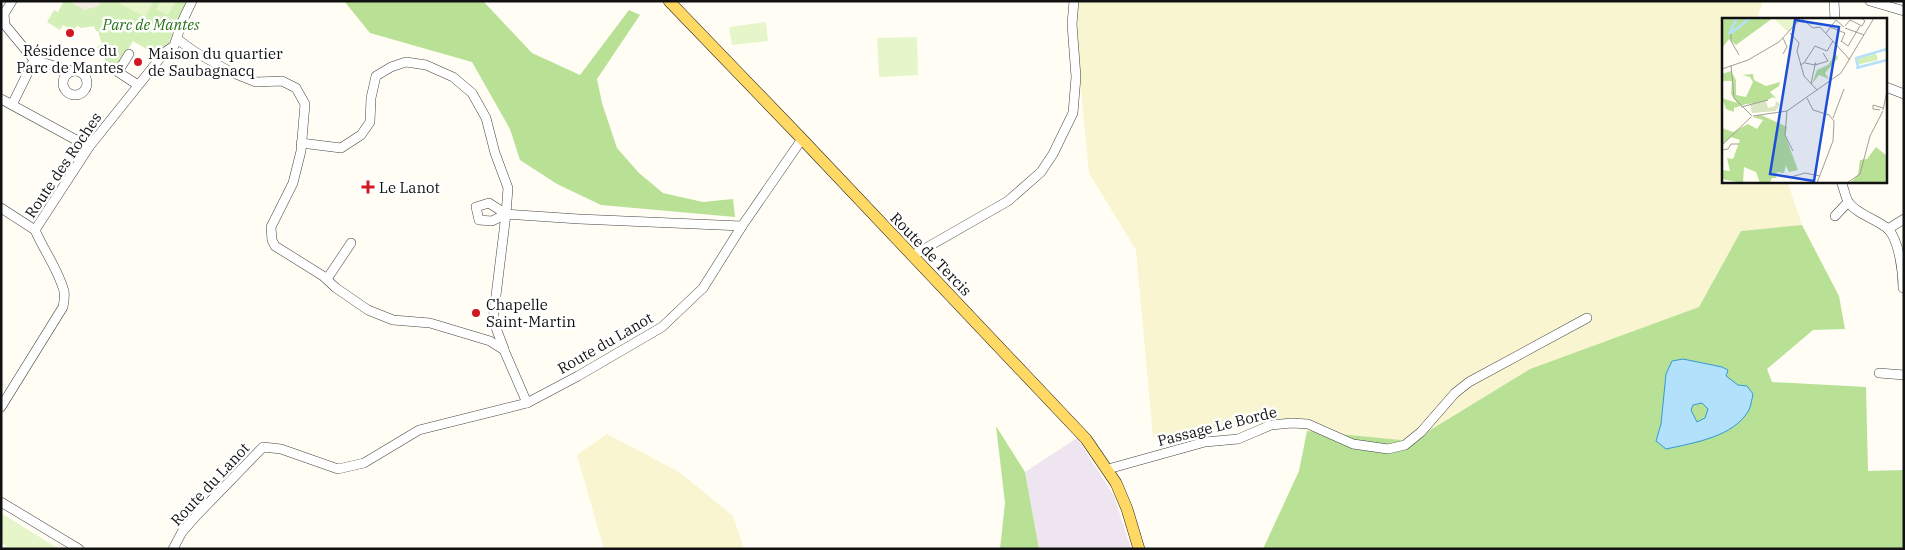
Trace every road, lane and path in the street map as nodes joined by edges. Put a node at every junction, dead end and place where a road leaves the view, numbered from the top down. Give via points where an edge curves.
1 (12, 1) edge
2 (192, 1) edge
3 (669, 1) edge
4 (1074, 1) edge
5 (1834, 1) edge
6 (1870, 1) edge
7 (1904, 11) edge
8 (1835, 18) edge
9 (3, 19) edge
10 (177, 39) junction
11 (129, 54) dead end
12 (34, 60) junction
13 (72, 71) dead end
14 (138, 85) junction
15 (1888, 88) edge
16 (1904, 94) edge
17 (1, 99) edge
18 (12, 105) junction
19 (802, 139) junction
20 (302, 143) junction
21 (89, 147) junction
22 (1842, 182) edge
23 (1848, 202) junction
24 (1, 208) edge
25 (506, 214) junction
26 (1835, 216) dead end
27 (1904, 219) edge
28 (742, 226) junction
29 (1888, 229) junction
30 (35, 230) junction
31 (351, 243) dead end
32 (912, 256) junction
33 (327, 279) junction
34 (1903, 288) edge
35 (1587, 318) dead end
36 (504, 350) junction
37 (1879, 373) dead end
38 (1904, 375) edge
39 (527, 403) junction
40 (1, 407) edge
41 (1108, 469) junction
42 (1, 502) edge
43 (79, 549) edge
44 (173, 549) edge
45 (1139, 549) edge

1 - 9 street
2 - 10 street, Route des Roches
3 - 19 main road, Route de Tercis
4 - 32 street via 1072,24 1076,77 1073,113 1054,154 1041,172 1008,201
5 - 8 street
6 - 7 street
9 - 12 street
10 - 14 street, Route des Roches
10 - 20 street via 231,72 256,82 282,82 296,88 305,104
11 - 14 street via 118,72
12 - 13 street
12 - 18 street
14 - 21 street, Route des Roches
15 - 16 street
17 - 18 street
18 - 21 street
19 - 28 street, Route du Lanot
19 - 32 main road, Route de Tercis
20 - 25 street via 341,148 361,135 370,122 376,76 406,62 426,65 453,77 477,101 486,118 508,188
20 - 33 street via 293,183 271,227 272,240 275,246
21 - 30 street, Route des Roches
22 - 23 street
23 - 26 street
23 - 29 street
24 - 30 street
25 - 28 street
25 - 36 street via 493,320
27 - 29 street
28 - 39 street, Route du Lanot via 703,288 662,327
29 - 34 street via 1903,270
30 - 40 street, Route des Roches via 65,293 63,307
31 - 33 street
32 - 41 main road, Route de Tercis via 1069,420
33 - 36 street via 355,302 385,317 430,323 490,341
35 - 41 street, Passage Le Borde via 1469,382 1405,445 1388,449 1353,444 1308,424 1292,423 1271,425 1238,439 1205,442
36 - 39 street
37 - 38 street
39 - 44 street, Route du Lanot via 419,430 364,463 338,469 281,449 263,447 197,515
41 - 45 main road, Route de Tercis via 1122,496
42 - 43 street

